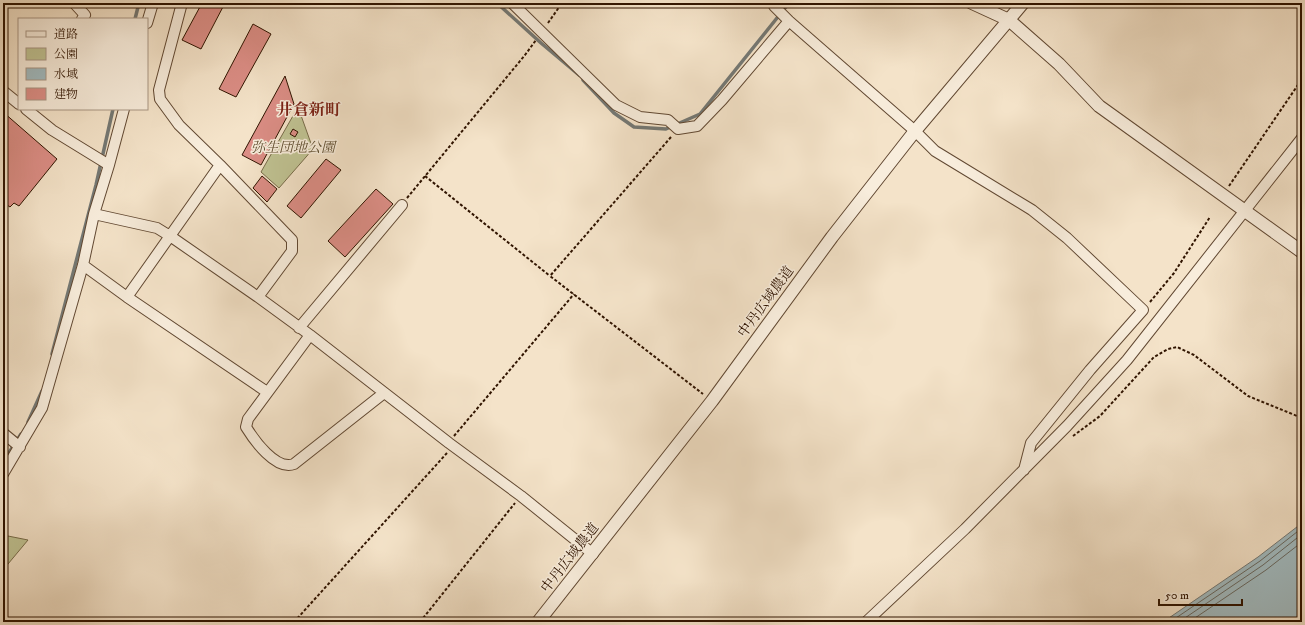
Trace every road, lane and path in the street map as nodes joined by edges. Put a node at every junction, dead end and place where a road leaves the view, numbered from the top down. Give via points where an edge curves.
1 (74, 3) edge
2 (153, 3) edge
3 (182, 3) edge
4 (512, 3) edge
5 (562, 3) edge
6 (774, 3) edge
7 (972, 3) edge
8 (1023, 3) edge
9 (83, 18) edge
10 (148, 20) edge
11 (1008, 20) junction
12 (789, 21) junction
13 (542, 32) junction
14 (1302, 79) edge
15 (3, 91) edge
16 (18, 103) edge
17 (27, 110) edge
18 (124, 110) edge
19 (678, 129) junction
20 (915, 130) junction
21 (1302, 138) edge
22 (109, 165) junction
23 (220, 165) junction
24 (425, 176) junction
25 (1223, 195) junction
26 (402, 204) joint
27 (1246, 212) junction
28 (94, 214) junction
29 (1210, 217) dead end
30 (170, 236) junction
31 (1302, 252) edge
32 (82, 265) junction
33 (550, 276) junction
34 (574, 294) junction
35 (127, 297) junction
36 (258, 297) junction
37 (1143, 310) junction
38 (300, 328) junction
39 (310, 335) junction
40 (267, 392) junction
41 (384, 393) junction
42 (712, 401) junction
43 (1302, 418) edge
44 (3, 433) edge
45 (1070, 438) dead end
46 (451, 444) junction
47 (20, 447) junction
48 (1024, 470) junction
49 (3, 474) edge
50 (521, 496) junction
51 (593, 554) junction
52 (294, 622) edge
53 (420, 622) edge
54 (538, 622) edge
55 (866, 622) edge

1 - 9 street via 85,15
2 - 10 street
3 - 23 street via 159,90 160,99 179,125
4 - 13 street
5 - 13 path
6 - 12 street
7 - 11 street
8 - 11 street, 中丹広域農道
11 - 20 street, 中丹広域農道
11 - 25 street via 1059,64 1099,106
12 - 19 street via 697,126
12 - 20 street
13 - 19 street via 616,105 640,117 668,120
13 - 24 path
14 - 25 path
15 - 16 street
17 - 22 street via 52,130
18 - 22 street
19 - 33 path
20 - 37 street via 935,151 1038,215 1067,238
20 - 42 street, 中丹広域農道 via 832,237
21 - 27 street
22 - 28 street
23 - 30 street
23 - 36 street via 292,240 292,251
24 - 26 path
24 - 33 path
25 - 27 street
26 - 38 street
27 - 31 street
27 - 48 street via 1127,360
28 - 30 street via 157,228
28 - 32 street
29 - 37 path via 1174,272
30 - 35 street
30 - 36 street
32 - 35 street
32 - 47 street via 42,408
33 - 34 path
34 - 42 path
34 - 46 path
35 - 40 street
36 - 38 street
37 - 48 street via 1031,443
38 - 39 street
39 - 40 street
39 - 41 street
40 - 41 street via 248,419 246,427 266,453 289,466
41 - 46 street
42 - 51 street, 中丹広域農道
43 - 45 path via 1248,396 1194,355 1177,347 1154,357 1100,416
44 - 47 street
46 - 50 street
46 - 52 path
47 - 49 street
48 - 55 street via 965,530
50 - 51 street
50 - 53 path
51 - 54 street, 中丹広域農道

